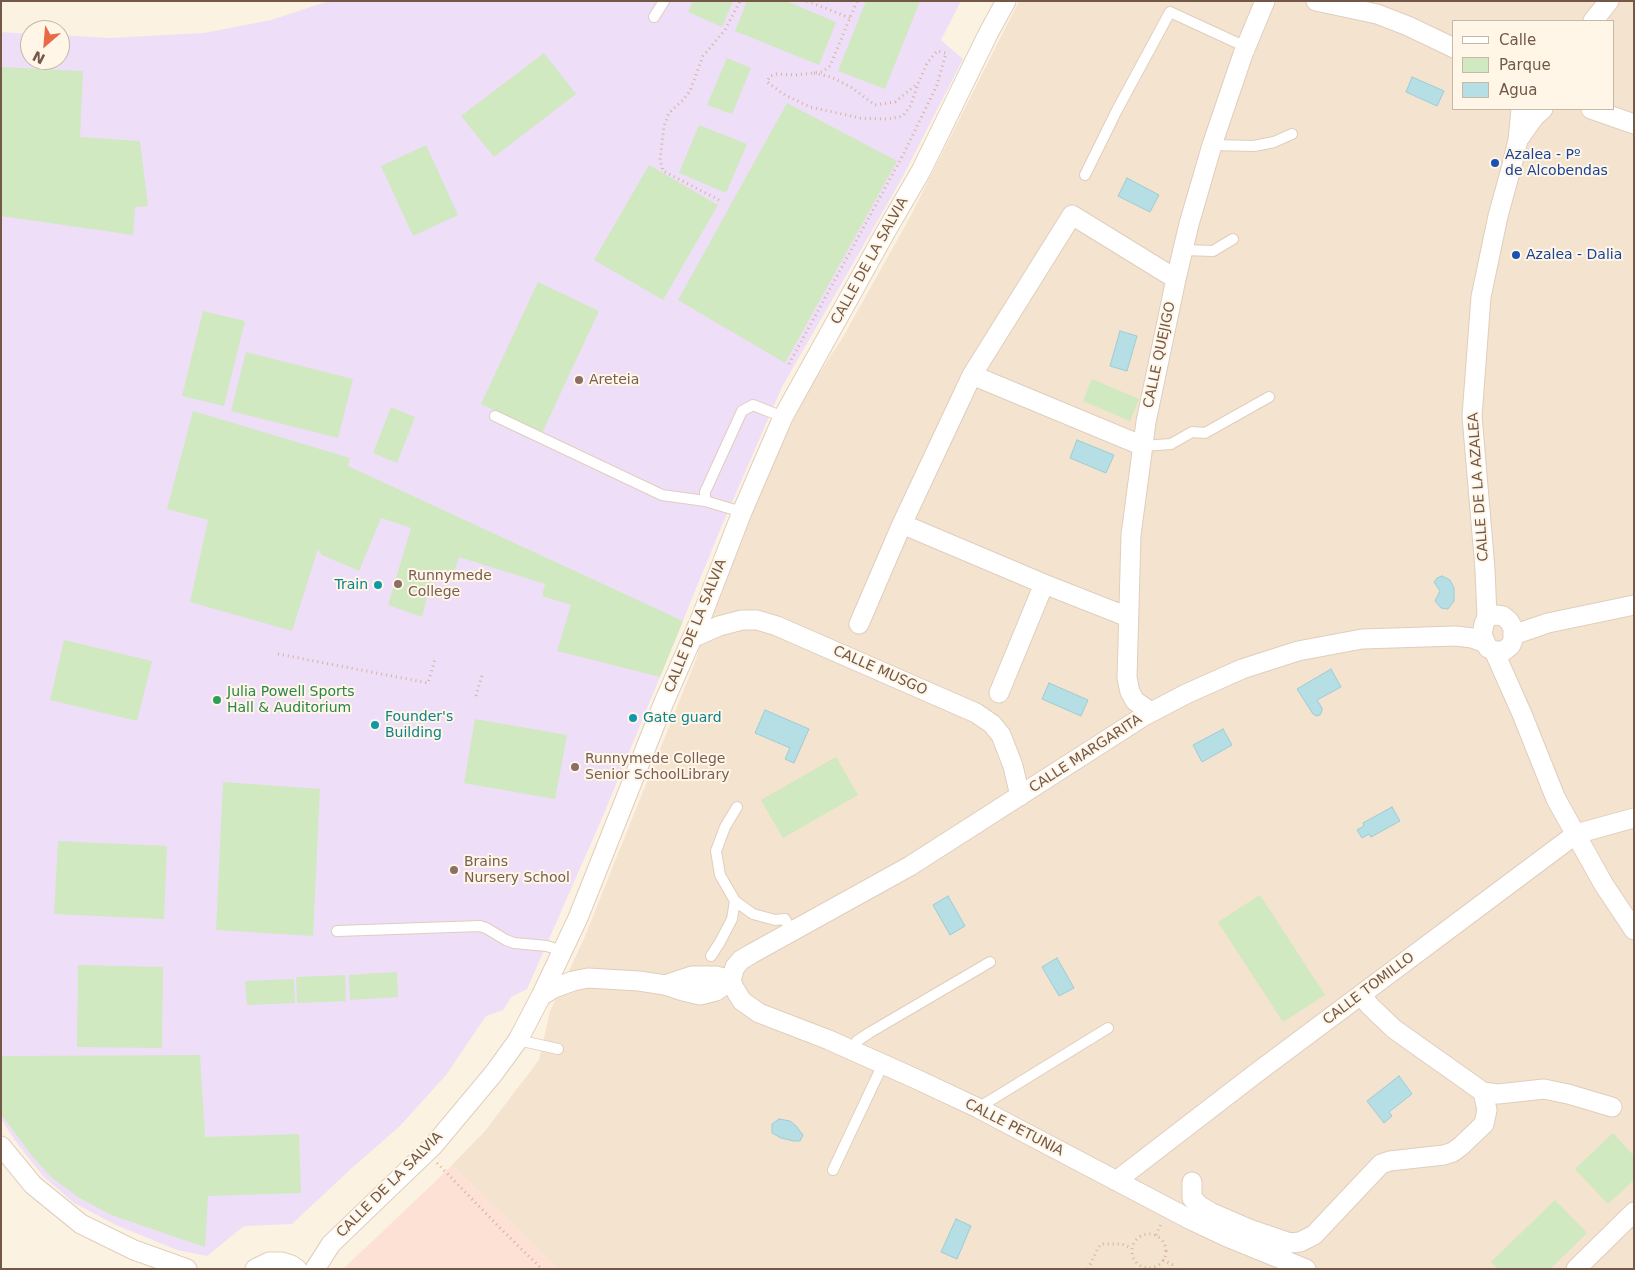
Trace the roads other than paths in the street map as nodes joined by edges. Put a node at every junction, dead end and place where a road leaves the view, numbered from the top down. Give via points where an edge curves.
1 (664, 1) edge
2 (1006, 1) edge
3 (1264, 1) edge
4 (1316, 1) edge
5 (1609, 1) edge
6 (654, 18) dead end
7 (1594, 20) edge
8 (1246, 47) junction
9 (1452, 47) edge
10 (1521, 110) edge
11 (1542, 110) edge
12 (1594, 110) edge
13 (1634, 124) edge
14 (1292, 134) dead end
15 (1518, 140) junction
16 (1212, 145) junction
17 (1085, 175) dead end
18 (1233, 239) dead end
19 (1183, 250) junction
20 (1176, 279) junction
21 (972, 375) junction
22 (1269, 397) dead end
23 (495, 416) dead end
24 (783, 417) junction
25 (1143, 446) junction
26 (705, 501) junction
27 (742, 512) junction
28 (902, 524) junction
29 (1044, 584) junction
30 (1634, 605) edge
31 (1128, 617) junction
32 (1495, 617) junction
33 (859, 624) dead end
34 (692, 638) junction
35 (1501, 644) junction
36 (999, 693) dead end
37 (1151, 712) junction
38 (1020, 796) junction
39 (737, 807) dead end
40 (1634, 818) edge
41 (1576, 834) junction
42 (734, 902) junction
43 (1634, 930) edge
44 (337, 931) dead end
45 (792, 931) junction
46 (562, 951) junction
47 (711, 956) dead end
48 (990, 962) dead end
49 (588, 978) junction
50 (731, 980) junction
51 (1361, 995) junction
52 (541, 996) junction
53 (1108, 1028) dead end
54 (518, 1040) junction
55 (558, 1049) dead end
56 (851, 1050) junction
57 (883, 1064) junction
58 (1483, 1092) junction
59 (1612, 1107) dead end
60 (978, 1108) junction
61 (1, 1146) edge
62 (833, 1170) dead end
63 (1116, 1181) junction
64 (1192, 1182) dead end
65 (1634, 1212) edge
66 (331, 1244) junction
67 (294, 1267) edge
68 (187, 1269) edge
69 (255, 1269) edge
70 (315, 1269) edge
71 (1306, 1269) edge
72 (1576, 1269) edge

1 - 6 lane
2 - 24 street, CALLE DE LA SALVIA via 921,171
3 - 8 street, CALLE QUEJIGO
4 - 9 street via 1376,14
5 - 7 street
8 - 16 street, CALLE QUEJIGO
8 - 17 lane via 1170,12
10 - 15 street, CALLE DE LA AZALEA
11 - 15 street, CALLE DE LA AZALEA
12 - 13 street
14 - 16 lane via 1254,146
15 - 32 street, CALLE DE LA AZALEA via 1481,297 1472,416 1485,569
16 - 19 street, CALLE QUEJIGO
18 - 19 lane via 1213,251
19 - 20 street, CALLE QUEJIGO
20 - 21 street via 1072,215
20 - 25 street, CALLE QUEJIGO
21 - 25 street
21 - 28 street
22 - 25 lane via 1204,433 1192,432 1171,444
23 - 26 lane via 662,495
24 - 26 lane via 754,405 742,411 705,492
24 - 27 street, CALLE DE LA SALVIA
25 - 31 street, CALLE QUEJIGO via 1131,535
26 - 27 lane
27 - 34 street, CALLE DE LA SALVIA
28 - 29 street
28 - 33 street
29 - 31 street
29 - 36 street
30 - 35 street via 1548,623
31 - 37 street, CALLE QUEJIGO via 1127,678 1130,692 1135,701
32 - 35 street, CALLE DE LA AZALEA via 1509,621 1513,628
32 - 35 street via 1483,628 1482,635
34 - 38 street, CALLE MUSGO via 719,626 757,620 976,713 1001,735 1014,766
34 - 46 street, CALLE DE LA SALVIA
35 - 37 street, CALLE MARGARITA via 1456,636 1362,639 1298,650 1242,669
35 - 41 street via 1522,714 1556,799
37 - 38 street, CALLE MARGARITA
38 - 45 street, CALLE MARGARITA via 910,866
39 - 42 lane via 716,851 720,875
40 - 41 street, CALLE TOMILLO
41 - 43 street
41 - 51 street, CALLE TOMILLO
42 - 45 lane via 753,914 775,920 786,919
42 - 47 lane via 732,919
44 - 46 lane via 480,926 514,943
45 - 50 street, CALLE MARGARITA via 741,960
46 - 49 street via 570,963
46 - 52 street, CALLE DE LA SALVIA
48 - 56 lane via 869,1033
49 - 50 street via 665,985 692,976
49 - 52 street via 554,988
50 - 56 street, CALLE PETUNIA via 739,997 759,1013
51 - 58 street via 1394,1029
51 - 63 street, CALLE TOMILLO
52 - 54 street, CALLE DE LA SALVIA
53 - 60 lane
54 - 55 lane
54 - 66 street, CALLE DE LA SALVIA via 427,1152
56 - 57 street, CALLE PETUNIA
57 - 60 street, CALLE PETUNIA
57 - 62 lane
58 - 59 street via 1498,1094 1544,1089
58 - 64 street via 1487,1110 1484,1124 1461,1146 1444,1155 1381,1164 1314,1236 1300,1242 1290,1243 1212,1213 1192,1198
60 - 63 street, CALLE PETUNIA
61 - 68 street via 33,1185 81,1224 134,1250
63 - 71 street, CALLE PETUNIA via 1227,1237
65 - 72 street
66 - 67 street, CALLE DE LA SALVIA
66 - 70 street, CALLE DE LA SALVIA
67 - 69 street via 282,1262 269,1262

